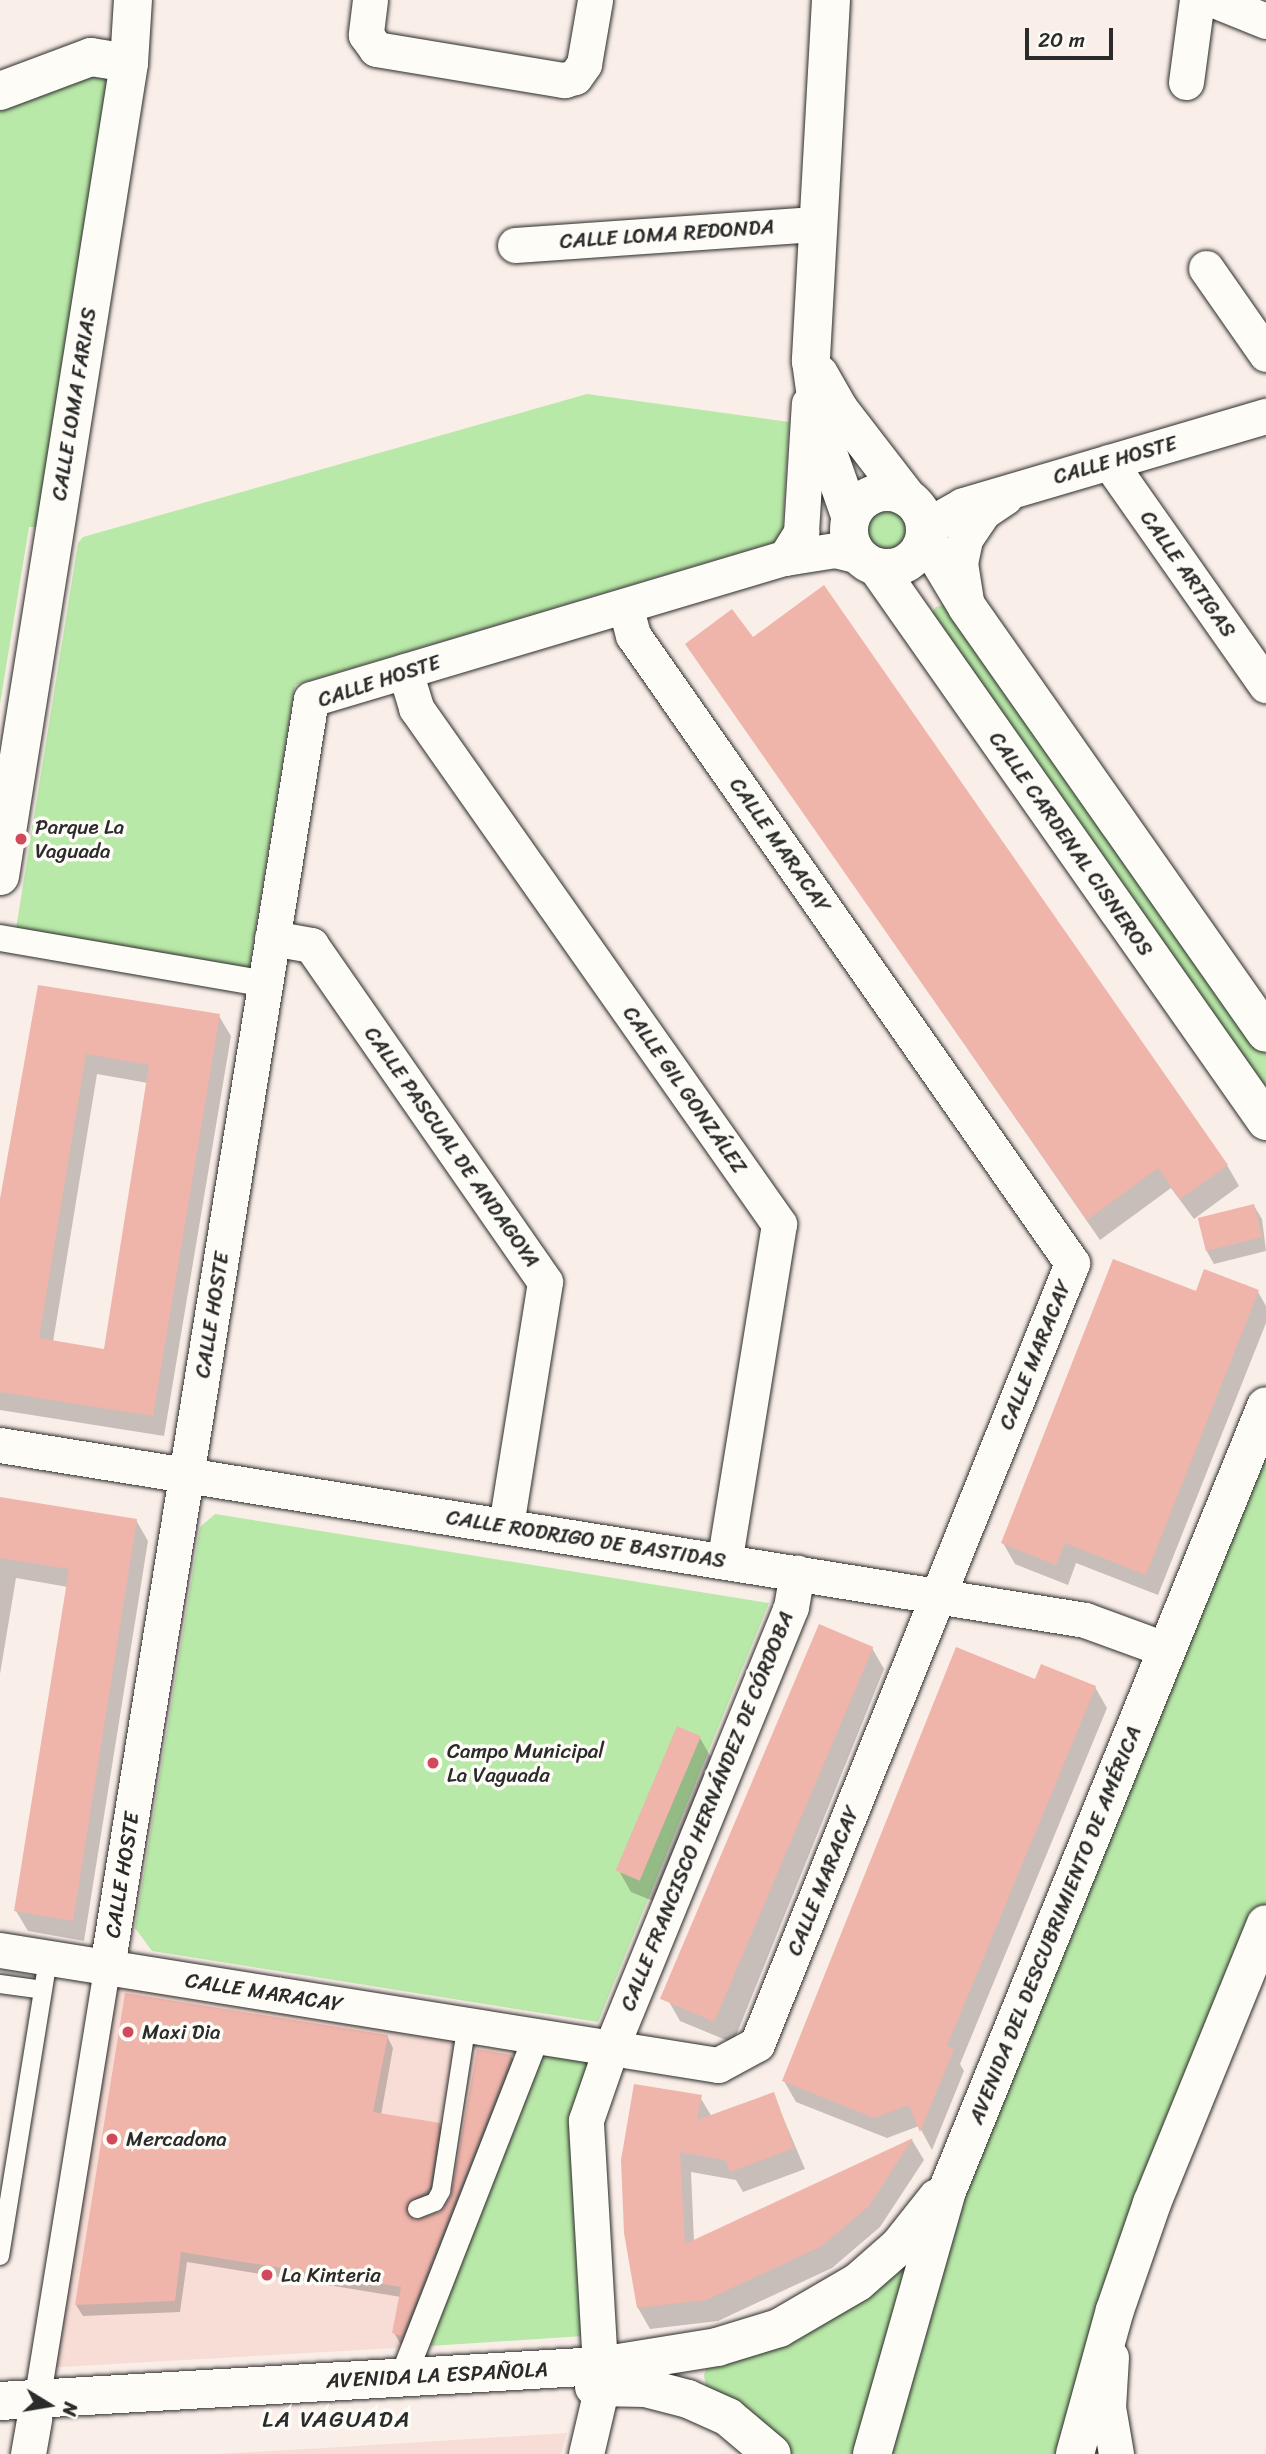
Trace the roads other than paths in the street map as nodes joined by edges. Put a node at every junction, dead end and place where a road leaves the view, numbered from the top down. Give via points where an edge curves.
1 (133, 0) edge
2 (370, 0) edge
3 (595, 0) edge
4 (831, 0) edge
5 (1197, 0) edge
6 (1214, 0) edge
7 (1266, 21) edge
8 (129, 63) junction
9 (1186, 82) dead end
10 (0, 90) edge
11 (818, 224) junction
12 (515, 245) dead end
13 (1206, 268) dead end
14 (1266, 354) edge
15 (821, 412) junction
16 (1266, 416) edge
17 (1109, 462) junction
18 (1027, 486) junction
19 (906, 496) junction
20 (963, 505) junction
21 (851, 518) junction
22 (925, 537) junction
23 (785, 558) junction
24 (868, 562) junction
25 (625, 606) junction
26 (967, 607) junction
27 (405, 671) junction
28 (1266, 685) edge
29 (6, 806) edge
30 (0, 876) edge
31 (0, 938) edge
32 (272, 938) junction
33 (265, 984) junction
34 (1266, 1033) edge
35 (1266, 1121) edge
36 (1266, 1406) edge
37 (0, 1445) edge
38 (186, 1475) junction
39 (506, 1526) junction
40 (724, 1562) junction
41 (797, 1573) junction
42 (938, 1596) junction
43 (1167, 1650) junction
44 (1266, 1924) edge
45 (0, 1950) edge
46 (107, 1967) junction
47 (46, 1974) junction
48 (0, 1983) edge
49 (467, 2024) junction
50 (537, 2035) junction
51 (611, 2048) junction
52 (963, 2150) junction
53 (416, 2209) dead end
54 (0, 2256) edge
55 (1115, 2310) junction
56 (734, 2344) junction
57 (601, 2376) junction
58 (403, 2377) junction
59 (0, 2401) edge
60 (728, 2417) junction
61 (25, 2423) edge
62 (770, 2452) edge
63 (586, 2454) edge
64 (872, 2454) edge
65 (1075, 2454) edge
66 (1116, 2454) edge

1 - 8 street, CALLE LOMA FARIAS
2 - 3 street via 366,35 376,49 559,80 575,77 581,70
4 - 11 street
5 - 9 street
6 - 7 street
8 - 10 street via 91,57
8 - 29 street, CALLE LOMA FARIAS
11 - 12 street, CALLE LOMA REDONDA
11 - 15 street via 812,347 822,382
13 - 14 street
15 - 19 street
15 - 21 street
15 - 23 street via 801,532
16 - 17 street, CALLE HOSTE
17 - 18 street, CALLE HOSTE
17 - 28 street, CALLE ARTIGAS
18 - 20 street, CALLE HOSTE
18 - 26 street via 991,505 970,529 960,563
19 - 20 street, CALLE HOSTE via 926,505
19 - 21 street via 888,492 869,496
19 - 22 street via 920,509
20 - 22 street, CALLE HOSTE via 940,518
21 - 23 street, CALLE HOSTE
21 - 24 street via 850,538
22 - 24 street via 912,560 895,568
22 - 26 street
23 - 24 street, CALLE HOSTE via 835,550
23 - 25 street, CALLE HOSTE
24 - 35 street, CALLE CARDENAL CISNEROS
25 - 27 street, CALLE HOSTE
25 - 42 street, CALLE MARACAY via 633,635 1072,1263
26 - 34 street
27 - 32 street, CALLE HOSTE via 311,699
27 - 40 street, CALLE GIL GONZÁLEZ via 416,708 779,1224
29 - 30 street, CALLE LOMA FARIAS
31 - 33 street
32 - 33 street, CALLE HOSTE
32 - 39 street, CALLE PASCUAL DE ANDAGOYA via 311,945 545,1282
33 - 38 street, CALLE HOSTE
36 - 43 street, AVENIDA DEL DESCUBRIMIENTO DE AMÉRICA
37 - 38 street, CALLE RODRIGO DE BASTIDAS
38 - 39 street, CALLE RODRIGO DE BASTIDAS
38 - 46 street, CALLE HOSTE
39 - 40 street, CALLE RODRIGO DE BASTIDAS
40 - 41 street, CALLE RODRIGO DE BASTIDAS
41 - 42 street, CALLE RODRIGO DE BASTIDAS
41 - 51 street, CALLE FRANCISCO HERNÁNDEZ DE CÓRDOBA via 791,1607
42 - 43 street, CALLE RODRIGO DE BASTIDAS via 1097,1622
42 - 51 street, CALLE MARACAY via 757,2044 718,2065
43 - 52 street, AVENIDA DEL DESCUBRIMIENTO DE AMÉRICA
44 - 55 street via 1152,2203
45 - 47 street, CALLE MARACAY
46 - 47 street, CALLE MARACAY
46 - 49 street, CALLE MARACAY
46 - 61 street, CALLE HOSTE
47 - 48 lane
47 - 54 lane
49 - 50 street, CALLE MARACAY
49 - 53 lane via 441,2191 435,2202
50 - 51 street, CALLE MARACAY
50 - 58 street
51 - 57 street via 586,2120
52 - 56 street, AVENIDA LA ESPAÑOLA via 915,2227 858,2281 779,2328
52 - 64 street, AVENIDA DEL DESCUBRIMIENTO DE AMÉRICA via 947,2191
55 - 65 street
55 - 66 street via 1108,2407
56 - 57 street, AVENIDA LA ESPAÑOLA
56 - 60 street via 716,2354 704,2375 707,2393
57 - 58 street, AVENIDA LA ESPAÑOLA
57 - 60 street via 663,2391
57 - 61 street, AVENIDA LA ESPAÑOLA
57 - 63 street
58 - 61 street, AVENIDA LA ESPAÑOLA
59 - 61 street, AVENIDA LA ESPAÑOLA
60 - 62 street

